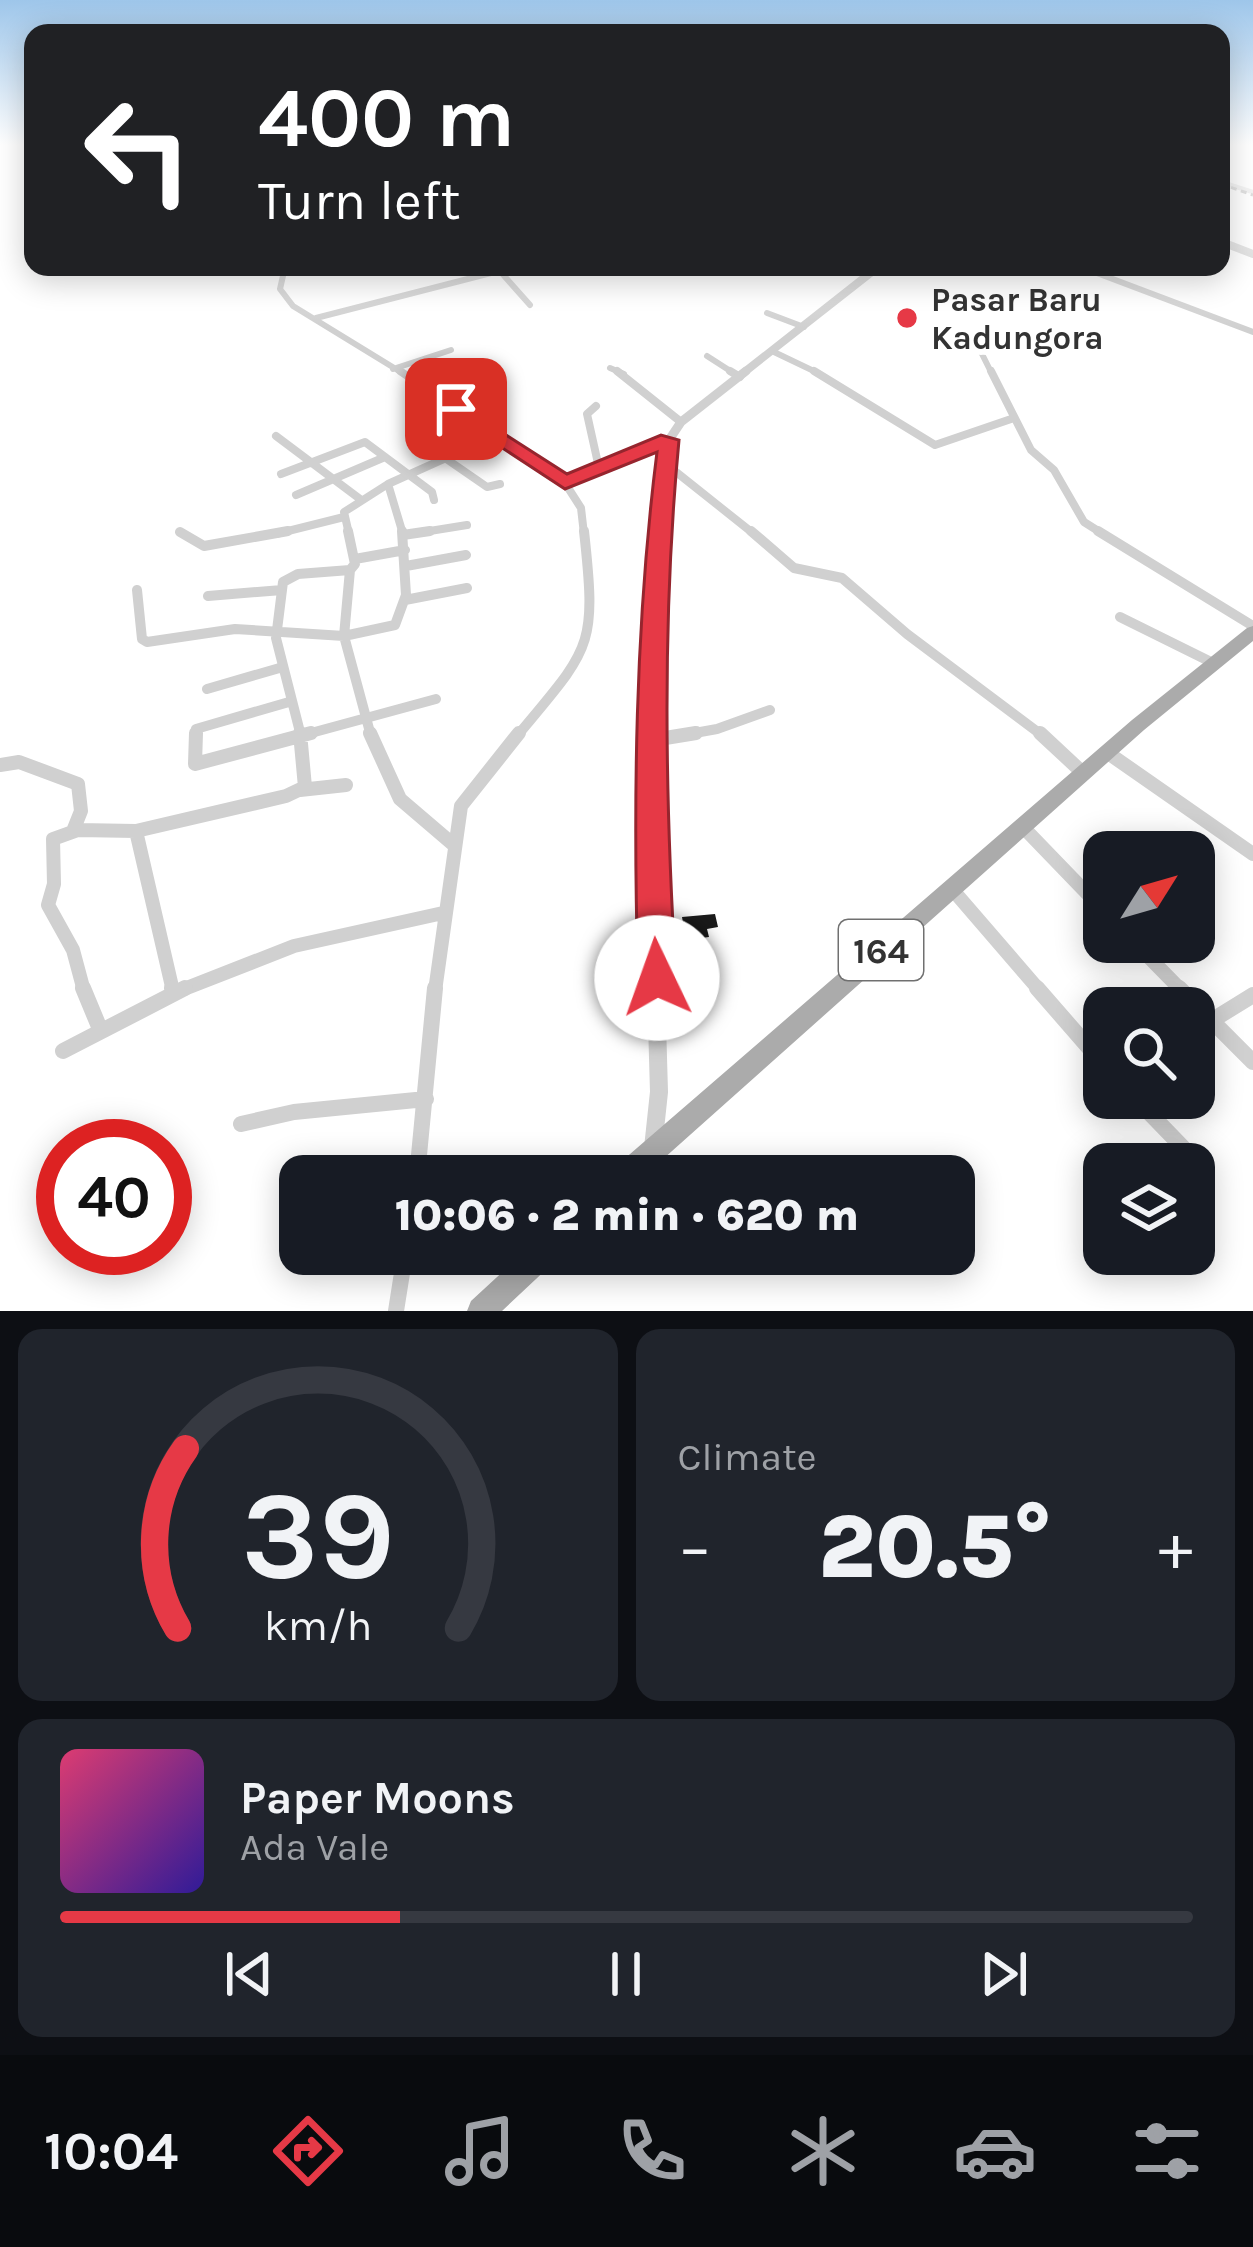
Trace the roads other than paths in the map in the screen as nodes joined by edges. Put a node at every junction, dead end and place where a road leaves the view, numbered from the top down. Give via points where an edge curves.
1 (283, 276) edge
2 (477, 276) edge
3 (505, 276) edge
4 (867, 276) edge
5 (1105, 276) edge
6 (530, 305) dead end
7 (767, 313) dead end
8 (316, 318) junction
9 (804, 327) junction
10 (1253, 332) edge
11 (977, 344) dead end
12 (451, 350) dead end
13 (775, 352) junction
14 (707, 356) dead end
15 (610, 368) dead end
16 (393, 369) junction
17 (740, 377) junction
18 (596, 406) dead end
19 (1014, 418) junction
20 (681, 422) junction
21 (497, 435) junction
22 (276, 436) dead end
23 (669, 440) junction
24 (385, 457) junction
25 (446, 458) junction
26 (310, 461) junction
27 (666, 464) junction
28 (598, 468) junction
29 (281, 473) dead end
30 (410, 475) junction
31 (334, 479) junction
32 (565, 482) junction
33 (388, 484) junction
34 (500, 484) dead end
35 (296, 495) dead end
36 (361, 499) junction
37 (434, 500) dead end
38 (344, 517) junction
39 (467, 524) dead end
40 (180, 532) dead end
41 (404, 535) junction
42 (405, 550) junction
43 (466, 555) dead end
44 (352, 564) junction
45 (406, 566) junction
46 (467, 588) dead end
47 (137, 590) dead end
48 (282, 590) junction
49 (208, 596) dead end
50 (405, 600) junction
51 (1120, 617) dead end
52 (1253, 631) edge
53 (275, 632) junction
54 (344, 636) junction
55 (1213, 663) junction
56 (283, 667) junction
57 (207, 689) dead end
58 (436, 699) dead end
59 (289, 702) junction
60 (770, 710) dead end
61 (365, 716) junction
62 (300, 736) junction
63 (653, 740) junction
64 (1108, 753) junction
65 (0, 765) edge
66 (1083, 773) junction
67 (346, 785) dead end
68 (301, 790) junction
69 (1022, 826) junction
70 (80, 831) junction
71 (136, 831) junction
72 (455, 846) junction
73 (1253, 854) edge
74 (1083, 888) edge
75 (952, 889) junction
76 (443, 913) junction
77 (1154, 963) edge
78 (1177, 987) edge
79 (173, 992) junction
80 (1253, 995) edge
81 (1215, 1019) edge
82 (1215, 1026) edge
83 (100, 1029) junction
84 (1083, 1041) edge
85 (63, 1051) dead end
86 (1253, 1062) edge
87 (426, 1099) junction
88 (1156, 1119) edge
89 (241, 1124) dead end
90 (1179, 1143) edge
91 (653, 1148) junction
92 (419, 1155) edge
93 (646, 1155) edge
94 (402, 1275) edge
95 (520, 1275) edge
96 (396, 1311) edge
97 (481, 1311) edge

1 - 8 street via 285,299
2 - 8 street
3 - 6 street
4 - 9 street
5 - 10 street
7 - 9 street
8 - 16 street
9 - 13 street
11 - 19 street
12 - 16 street
13 - 17 street
13 - 19 street via 935,445
14 - 17 street
15 - 20 street
16 - 21 street
17 - 20 street
18 - 28 street via 587,414
19 - 52 street via 1094,532
20 - 23 street
21 - 25 street
21 - 32 street
22 - 26 street
23 - 27 street
23 - 28 street
24 - 26 street via 364,442
24 - 30 street
24 - 31 street
25 - 30 street
25 - 34 street via 487,487
26 - 29 street
26 - 31 street
27 - 63 street via 655,569
27 - 66 street via 794,568 842,578
28 - 32 street
30 - 33 street
30 - 37 street
31 - 35 street
31 - 36 street
32 - 72 street via 581,508 590,640 464,799
33 - 36 street
33 - 41 street
36 - 38 street
38 - 40 street via 204,546
38 - 44 street
39 - 41 street
41 - 42 street
42 - 44 street
42 - 45 street
43 - 45 street
44 - 48 street via 298,574
44 - 54 street
45 - 50 street
46 - 50 street
47 - 53 street via 147,642 235,629
48 - 49 street
48 - 53 street
50 - 54 street via 395,625
51 - 55 street
52 - 55 main road, 164
53 - 54 street
53 - 56 street
54 - 61 street
55 - 64 main road, 164
56 - 57 street
56 - 59 street
58 - 61 street
59 - 62 street
59 - 62 street via 196,729 195,764
60 - 63 street
61 - 62 street
61 - 72 street via 400,799
62 - 68 street via 309,763
63 - 91 street
64 - 66 main road, 164
64 - 73 street
65 - 70 street via 15,761 78,784
66 - 69 main road, 164
67 - 68 street
68 - 71 street
69 - 74 street
69 - 75 main road, 164
70 - 71 street
70 - 83 street via 53,839 48,905 74,950
71 - 79 street
72 - 76 street
75 - 84 street
75 - 91 main road, 164
76 - 79 street via 339,932
76 - 87 street
77 - 78 street
79 - 83 street
80 - 81 street
82 - 86 street
83 - 85 street
87 - 89 street
87 - 92 street
88 - 90 street
91 - 93 main road, 164
94 - 96 street
95 - 97 main road

